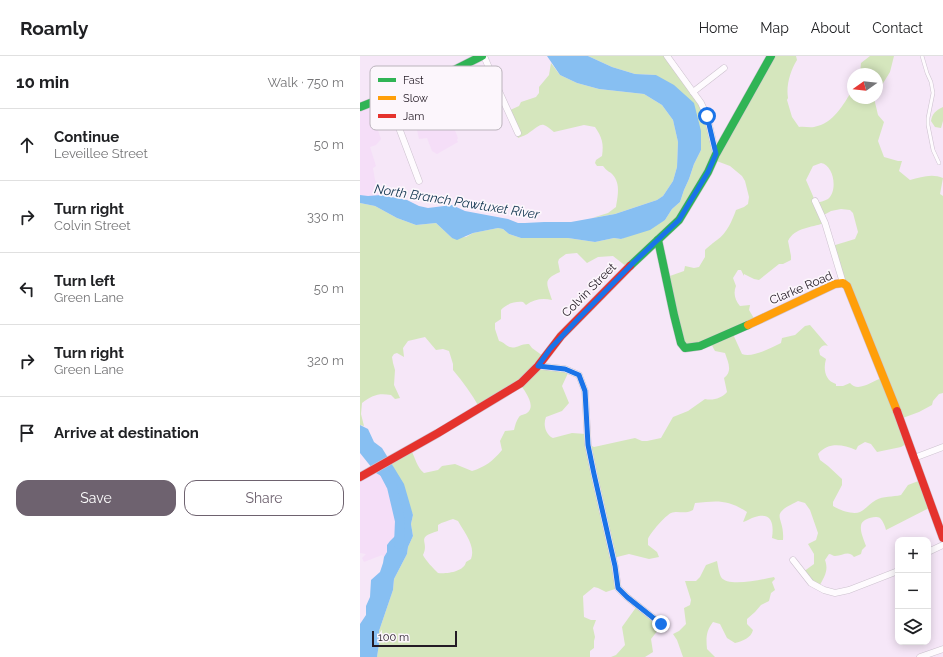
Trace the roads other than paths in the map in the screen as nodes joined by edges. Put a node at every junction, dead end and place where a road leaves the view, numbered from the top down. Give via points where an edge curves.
1 (483, 56) edge
2 (667, 56) edge
3 (771, 56) edge
4 (922, 56) edge
5 (462, 66) edge
6 (488, 66) edge
7 (724, 68) dead end
8 (693, 92) junction
9 (502, 98) edge
10 (370, 103) edge
11 (360, 107) edge
12 (400, 130) edge
13 (518, 133) dead end
14 (716, 154) junction
15 (939, 163) dead end
16 (420, 181) dead end
17 (815, 201) dead end
18 (658, 240) junction
19 (843, 283) junction
20 (538, 366) junction
21 (943, 447) edge
22 (914, 458) junction
23 (360, 477) edge
24 (943, 538) edge
25 (943, 545) edge
26 (931, 551) edge
27 (793, 560) dead end
28 (895, 572) edge
29 (661, 624) dead end
30 (943, 649) edge
31 (920, 657) edge

1 - 5 street
1 - 6 street
2 - 8 street
3 - 14 street, Colvin Street
4 - 15 lane via 933,93 928,125 933,150
7 - 8 street
8 - 14 street via 707,116
9 - 13 street
10 - 11 street
12 - 16 street
14 - 18 street, Colvin Street via 679,220
17 - 19 street via 827,229
18 - 19 street, Clarke Road via 681,343 685,348 700,346 835,284
18 - 20 street, Colvin Street via 566,331
19 - 22 street, Clarke Road via 852,296
20 - 23 street, Colvin Street via 521,383 507,392
20 - 29 street via 565,369 579,375 585,391 588,445 618,588
21 - 22 street
22 - 24 street, Clarke Road
25 - 26 street
27 - 28 street via 812,582 824,590 835,593
30 - 31 street

